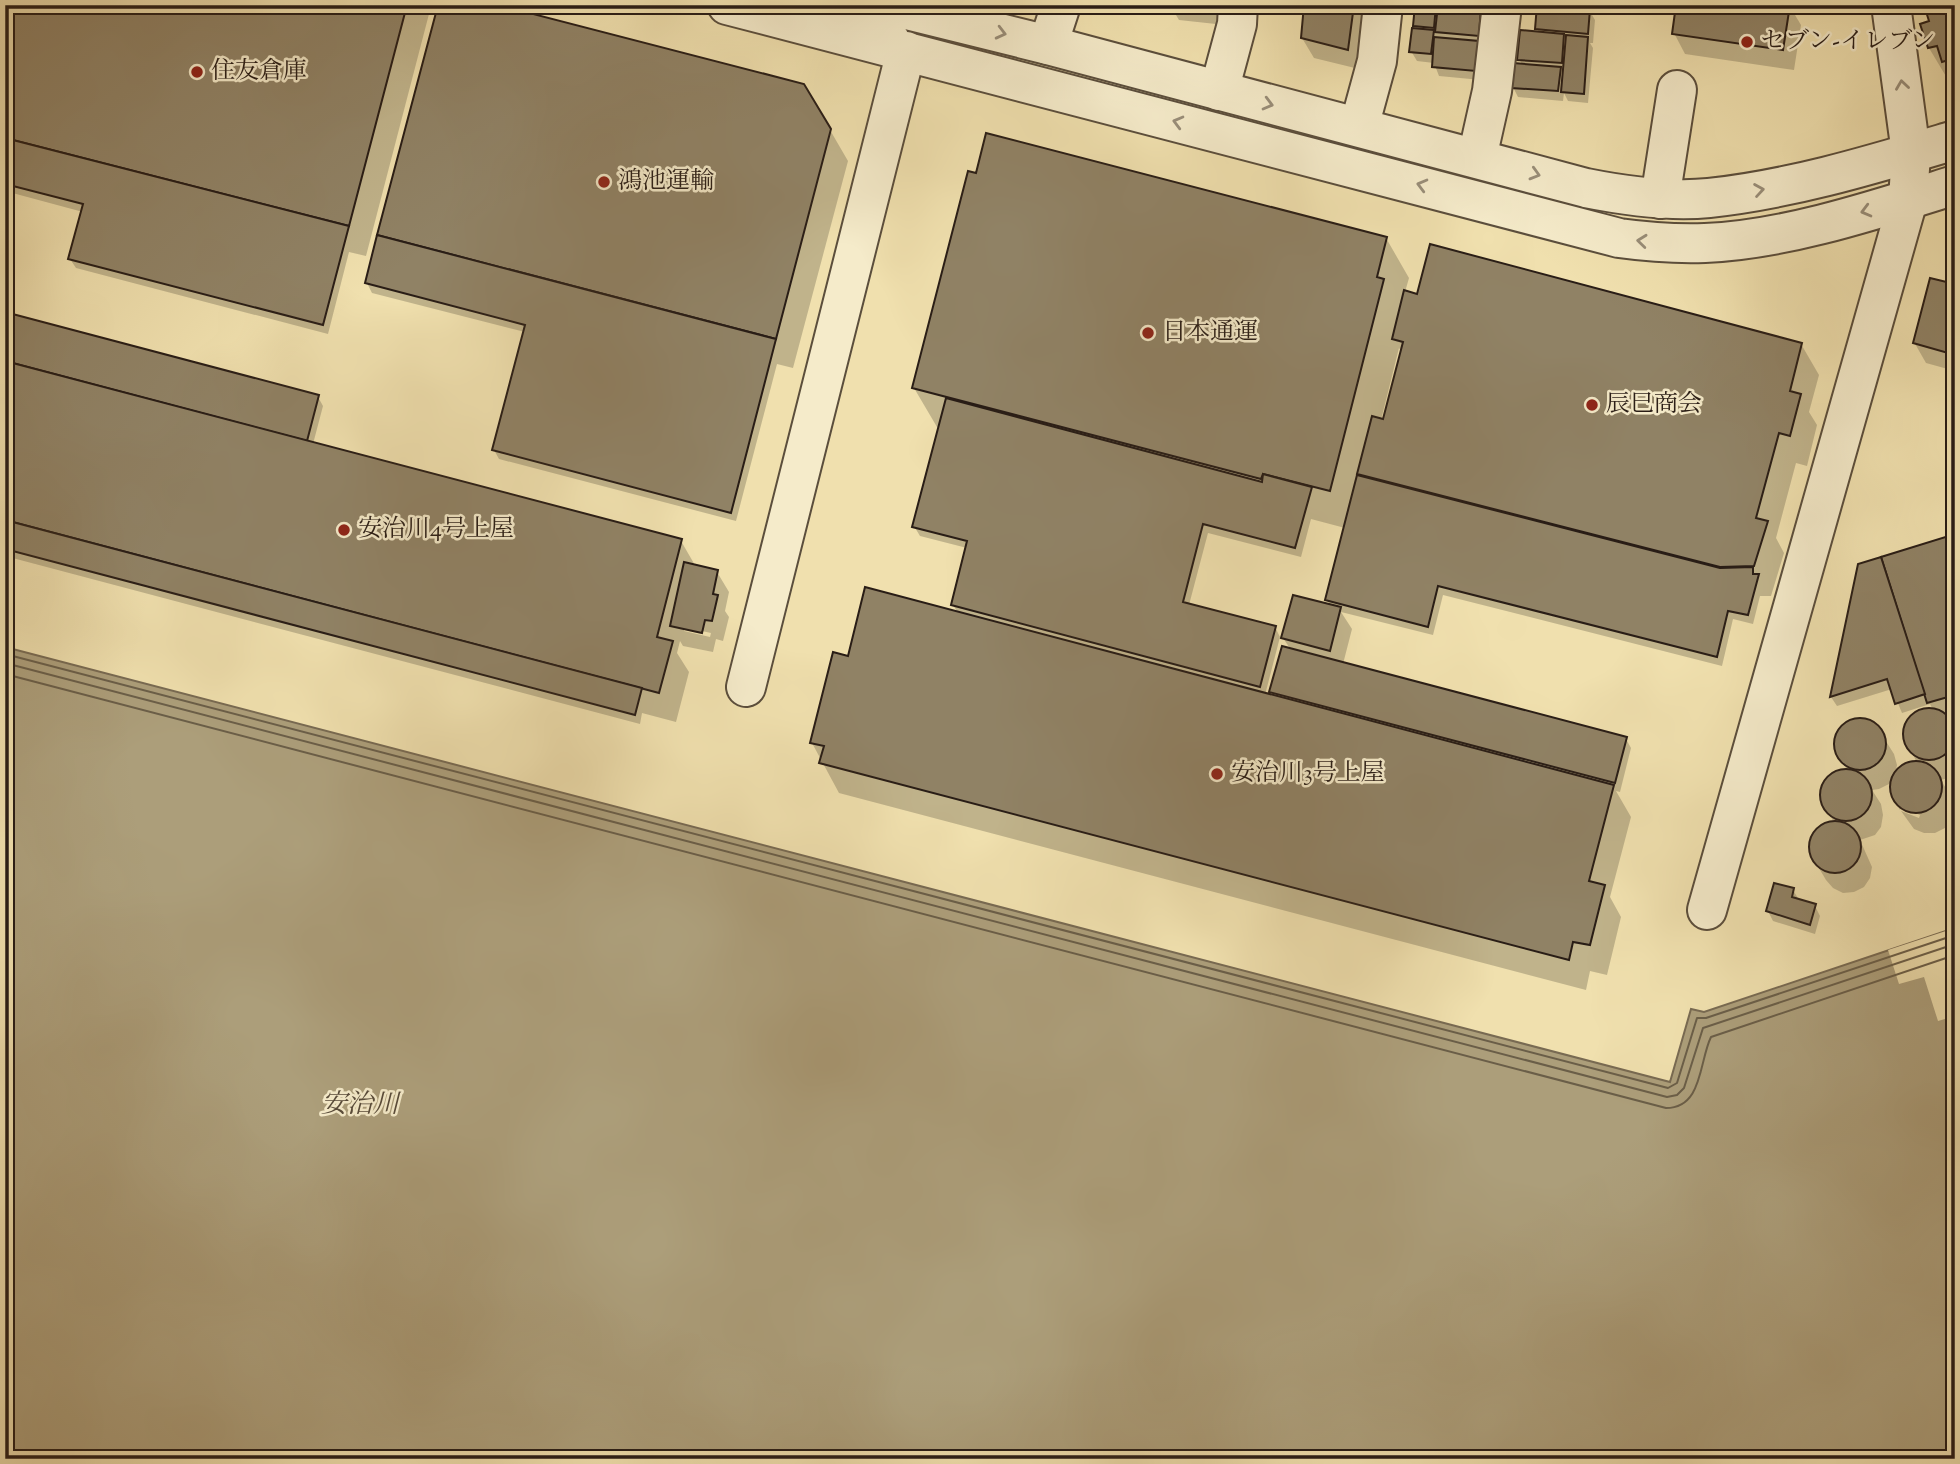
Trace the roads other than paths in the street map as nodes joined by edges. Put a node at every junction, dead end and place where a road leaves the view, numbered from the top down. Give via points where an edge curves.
1 (727, 5) edge
2 (843, 5) edge
3 (887, 5) edge
4 (1060, 5) edge
5 (1238, 5) edge
6 (1383, 5) edge
7 (1502, 5) edge
8 (1891, 5) edge
9 (1048, 45) junction
10 (906, 51) junction
11 (1677, 90) dead end
12 (1219, 91) junction
13 (1359, 127) junction
14 (1955, 140) edge
15 (1911, 153) junction
16 (1477, 158) junction
17 (1955, 185) edge
18 (1660, 198) junction
19 (1908, 200) junction
20 (746, 687) dead end
21 (1707, 910) dead end

1 - 10 street
2 - 10 street
3 -> 9 street
4 - 9 street
5 - 12 street
6 - 13 street via 1377,61
7 - 16 street via 1492,91
15 -> 8 street
9 - 12 street
19 -> 10 street via 1753,237 1707,243 1619,238
10 - 20 street
11 - 18 street
12 -> 13 street
13 - 16 street
14 - 15 street
18 -> 15 street via 1707,198 1793,185
15 - 19 street
16 -> 18 street via 1586,188
17 - 19 street
19 - 21 street

